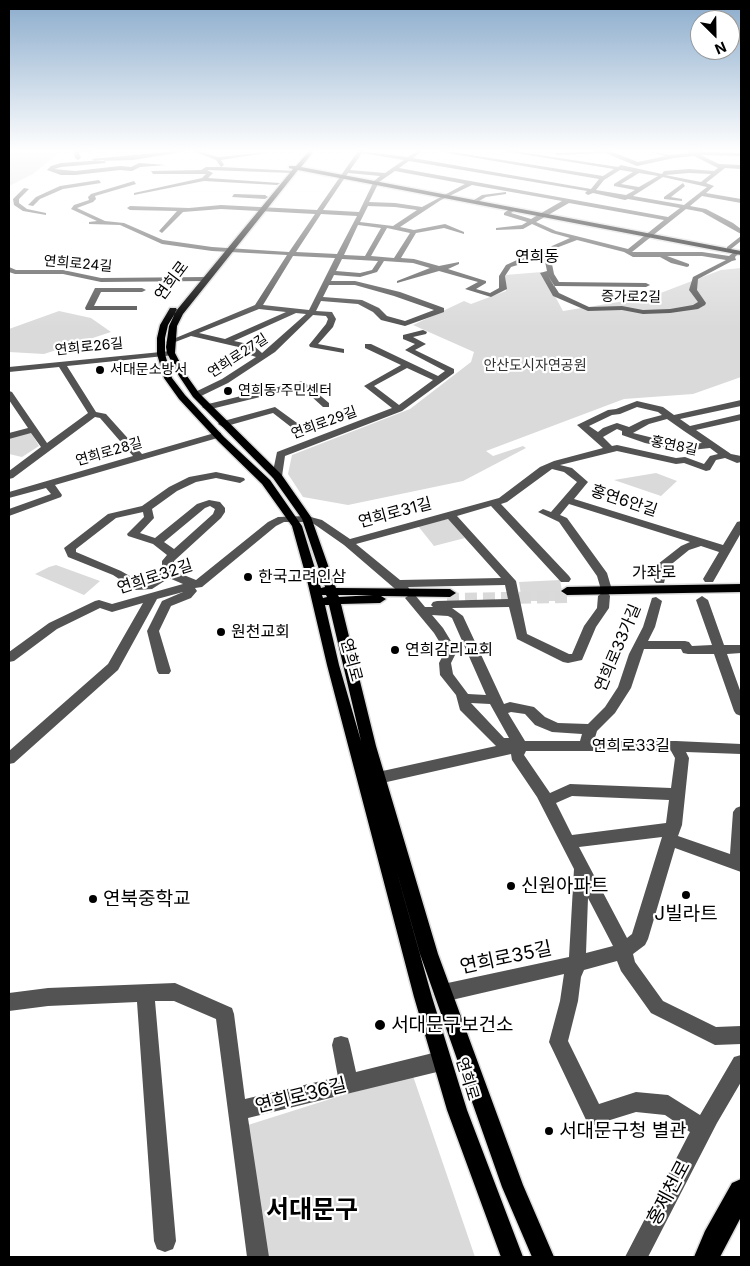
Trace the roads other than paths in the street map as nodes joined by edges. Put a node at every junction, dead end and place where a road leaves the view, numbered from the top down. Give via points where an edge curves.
1 (25, 210) edge
2 (77, 210) edge
3 (181, 210) edge
4 (257, 210) edge
5 (258, 210) edge
6 (290, 210) edge
7 (363, 210) edge
8 (421, 210) edge
9 (511, 210) edge
10 (520, 210) edge
11 (526, 210) edge
12 (551, 210) edge
13 (617, 210) edge
14 (633, 210) edge
15 (680, 210) edge
16 (704, 210) edge
17 (318, 212) junction
18 (630, 212) junction
19 (44, 214) dead end
20 (361, 214) junction
21 (545, 214) junction
22 (668, 219) junction
23 (110, 221) junction
24 (91, 222) dead end
25 (532, 222) junction
26 (356, 223) junction
27 (385, 226) junction
28 (394, 228) junction
29 (498, 229) dead end
30 (162, 231) dead end
31 (414, 232) junction
32 (741, 232) edge
33 (462, 233) dead end
34 (650, 234) junction
35 (576, 238) junction
36 (741, 238) edge
37 (728, 248) junction
38 (714, 249) dead end
39 (221, 250) junction
40 (231, 250) junction
41 (629, 250) junction
42 (290, 254) junction
43 (547, 254) junction
44 (737, 254) edge
45 (658, 255) junction
46 (708, 255) junction
47 (340, 257) junction
48 (367, 258) junction
49 (382, 259) junction
50 (396, 260) junction
51 (741, 260) edge
52 (457, 263) dead end
53 (687, 265) dead end
54 (438, 268) junction
55 (9, 269) edge
56 (332, 273) junction
57 (551, 274) junction
58 (201, 278) junction
59 (399, 282) dead end
60 (328, 283) junction
61 (646, 285) dead end
62 (142, 290) dead end
63 (319, 299) junction
64 (258, 307) junction
65 (134, 308) dead end
66 (296, 310) junction
67 (312, 312) junction
68 (423, 332) dead end
69 (192, 334) junction
70 (170, 342) junction
71 (225, 342) junction
72 (368, 346) dead end
73 (342, 351) dead end
74 (172, 353) junction
75 (161, 354) junction
76 (263, 356) junction
77 (62, 364) junction
78 (407, 365) junction
79 (9, 369) edge
80 (439, 380) junction
81 (9, 394) edge
82 (196, 395) junction
83 (741, 403) edge
84 (326, 405) dead end
85 (207, 407) junction
86 (728, 407) junction
87 (14, 409) edge
88 (399, 410) junction
89 (93, 414) junction
90 (669, 417) junction
91 (739, 420) edge
92 (223, 424) junction
93 (294, 425) dead end
94 (687, 429) junction
95 (33, 430) junction
96 (629, 431) junction
97 (218, 435) junction
98 (9, 436) edge
99 (598, 437) junction
100 (710, 445) junction
101 (46, 448) junction
102 (610, 450) junction
103 (727, 455) junction
104 (140, 457) junction
105 (741, 460) edge
106 (552, 466) junction
107 (9, 476) edge
108 (277, 476) junction
109 (240, 480) dead end
110 (48, 483) junction
111 (9, 495) edge
112 (568, 500) junction
113 (494, 503) junction
114 (146, 508) junction
115 (9, 512) edge
116 (450, 515) junction
117 (292, 519) junction
118 (307, 519) junction
119 (741, 524) edge
120 (157, 542) junction
121 (700, 542) junction
122 (348, 543) junction
123 (726, 550) junction
124 (174, 554) junction
125 (168, 573) junction
126 (709, 579) dead end
127 (660, 580) dead end
128 (198, 584) junction
129 (741, 588) edge
130 (567, 589) joint
131 (511, 592) junction
132 (605, 593) junction
133 (741, 594) edge
134 (324, 596) junction
135 (448, 596) tunnel mouth
136 (152, 598) junction
137 (410, 598) junction
138 (702, 600) dead end
139 (656, 601) dead end
140 (640, 646) junction
141 (719, 649) junction
142 (741, 650) edge
143 (9, 658) edge
144 (164, 671) dead end
145 (738, 691) edge
146 (463, 698) junction
147 (498, 706) junction
148 (741, 711) edge
149 (591, 728) junction
150 (520, 746) junction
151 (585, 746) junction
152 (676, 746) junction
153 (741, 749) edge
154 (9, 759) edge
155 (378, 778) junction
156 (678, 794) junction
157 (547, 801) junction
158 (741, 812) edge
159 (671, 834) junction
160 (568, 842) junction
161 (739, 864) edge
162 (581, 868) junction
163 (624, 951) junction
164 (577, 964) junction
165 (145, 993) junction
166 (443, 993) junction
167 (9, 1002) edge
168 (741, 1035) edge
169 (341, 1045) dead end
170 (442, 1061) junction
171 (741, 1064) edge
172 (349, 1084) junction
173 (237, 1111) junction
174 (703, 1129) junction
175 (741, 1192) edge
176 (166, 1241) dead end
177 (258, 1257) edge
178 (512, 1257) edge
179 (543, 1257) edge
180 (636, 1257) edge
181 (707, 1257) edge

1 - 19 street
2 - 23 street
3 - 30 street
4 - 39 main road, 연희로
5 - 40 main road, 연희로
6 - 17 street
7 - 20 street, 연희로27길
8 - 28 street
9 - 25 street via 506,214
10 - 21 main road
11 - 21 main road
12 - 21 street
13 - 18 street
14 - 18 street
15 - 22 street
16 - 32 street
17 - 20 street
17 - 42 street
18 - 22 street
20 - 26 street, 연희로27길
21 - 25 street
21 - 34 main road
22 - 34 street
23 - 24 street
23 - 39 street via 162,242
25 - 29 street via 523,227
25 - 35 street
26 - 27 street
26 - 47 street, 연희로27길
27 - 28 street
27 - 48 street
28 - 31 street
31 - 33 street via 445,226
31 - 50 street
34 - 37 main road
34 - 41 street
34 - 44 main road
35 - 41 street
35 - 43 street via 554,247
36 - 37 street
37 - 44 main road
38 - 46 street
39 - 40 street
39 - 58 main road, 연희로
40 - 42 street
40 - 58 main road, 연희로
41 - 45 street via 627,252 633,255
42 - 47 street
42 - 64 street
43 - 54 street via 512,263 502,276 503,289 491,295 469,289 484,282
43 - 57 street
44 - 46 street
44 - 51 street
44 - 57 street, 증가로2길 via 696,278 693,290 702,302 694,307 670,311 588,309 556,294 543,273
45 - 46 street
45 - 53 street
47 - 48 street
47 - 56 street, 연희로27길
48 - 49 street
49 - 50 street
49 - 56 street via 375,270 360,275
50 - 54 street
52 - 54 street
54 - 59 street
55 - 58 street, 연희로24길 via 15,272 64,272 101,280
56 - 60 street, 연희로27길
57 - 61 street via 557,284
58 - 70 main road, 연희로 via 179,313
58 - 75 main road, 연희로 via 185,293 164,325
60 - 63 street, 연희로27길
60 - 63 street via 355,283 441,310 405,324 384,318 359,302
62 - 65 street, 연희로24길 via 98,290 89,308
63 - 67 street, 연희로27길
64 - 66 street
64 - 69 street
66 - 67 street
66 - 71 street
67 - 73 street via 329,314 332,319 313,345
67 - 76 street, 연희로27길
68 - 80 street via 406,337 422,344 408,350 451,371
69 - 70 street
69 - 71 street
70 - 74 main road, 연희로
71 - 76 street via 250,347 256,351 253,353
72 - 78 street
74 - 75 street, 연희로26길
74 - 82 main road, 연희로 via 182,376
75 - 77 street, 연희로26길
75 - 97 main road, 연희로 via 168,378
76 - 82 street, 연희로27길
77 - 79 street, 연희로26길
77 - 89 street
78 - 80 street
78 - 88 street, 연희로29길 via 368,386
80 - 88 street, 연희로29길
81 - 87 street
82 - 85 main road, 연희로
83 - 86 street, 홍연8길
84 - 85 street via 303,384
85 - 92 main road, 연희로
86 - 90 street, 홍연8길
86 - 91 street, 홍연8길
87 - 95 street
88 - 108 street, 연희로29길 via 280,454
89 - 101 street
89 - 104 street via 103,416
90 - 94 street, 홍연8길
90 - 96 street, 홍연8길 via 646,422
90 - 99 street, 홍연8길 via 657,407 631,405 582,426
91 - 94 street, 홍연8길
92 - 93 street via 275,410
92 - 108 main road, 연희로
94 - 100 street, 홍연8길
95 - 98 street
95 - 101 street
96 - 99 street, 홍연8길 via 617,426
96 - 100 street, 홍연8길 via 625,433 682,448
97 - 104 street, 연희로28길
97 - 117 main road, 연희로 via 266,482
99 - 102 street
100 - 103 street, 홍연8길
101 - 107 street
102 - 103 street, 홍연8길 via 617,448 676,461 685,460 706,468 713,458
102 - 106 street, 연희로31길
103 - 105 street, 홍연8길
104 - 110 street, 연희로28길
106 - 112 street, 홍연6안길 via 568,470 582,482
106 - 113 street, 연희로31길
108 - 118 main road, 연희로
109 - 114 street via 216,475 194,479
110 - 111 street, 연희로28길
110 - 115 street via 57,495
112 - 121 street, 홍연6안길
112 - 132 street via 548,514 563,520 603,576
113 - 116 street, 연희로31길
113 - 130 street
114 - 120 street via 149,518 132,534
114 - 125 street via 112,516 70,548 70,552 140,587 148,586
116 - 122 street, 연희로31길
116 - 131 street, 연희로31길
117 - 118 street, 연희로32길
117 - 128 street, 연희로32길 via 272,524
117 - 134 main road, 연희로
118 - 122 street, 연희로31길 via 318,522
118 - 134 main road, 연희로 via 321,557
119 - 123 street
120 - 124 street
120 - 124 street via 201,506 210,503 220,508 217,516
121 - 123 street, 홍연6안길
121 - 127 street, 가좌로 via 685,548 662,566
122 - 137 street, 연희로31길
123 - 126 street
124 - 125 street via 168,561
125 - 128 street
128 - 136 street, 연희로32길
128 - 144 street via 187,595 166,604 153,631
129 - 132 main road, 가좌로
130 - 132 main road
131 - 132 street via 521,636 568,659 577,657 590,626 603,608
131 - 137 street
131 - 137 street
132 - 133 main road
134 - 137 main road
134 - 155 main road, 연희로
134 - 170 main road, 연희로 via 335,674
135 - 137 main road
136 - 143 street, 연희로32길 via 112,608 99,604 53,626
136 - 154 street via 113,667
137 - 146 street, 연희로33길 via 439,631 451,651 445,663 447,675
137 - 147 street via 457,616
138 - 141 street
139 - 140 street, 연희로33가길
140 - 141 street via 685,645 688,650
140 - 149 street, 연희로33가길 via 624,688 610,710
141 - 142 street
141 - 145 street
145 - 148 street
146 - 147 street
146 - 150 street, 연희로33길 via 465,707 500,742
147 - 149 street via 529,710 540,721 557,728
147 - 150 street
149 - 151 street, 연희로33가길
150 - 151 street, 연희로33길
150 - 155 street, 연희로33길
150 - 157 street, 연희로35길 via 517,756
151 - 152 street, 연희로33길
152 - 153 street, 연희로33길
152 - 156 street via 682,758
155 - 166 main road, 연희로
156 - 157 street via 570,790
156 - 159 street
157 - 160 street, 연희로35길
158 - 161 street
159 - 160 street
159 - 161 street
159 - 163 street via 639,939
160 - 162 street, 연희로35길
162 - 163 street, 연희로35길
162 - 164 street, 연희로35길
163 - 164 street, 연희로35길
163 - 168 street via 626,965 657,1007 715,1036
164 - 166 street, 연희로35길
164 - 174 street via 558,1042 594,1115 636,1102 668,1105
165 - 167 street, 연희로36길
165 - 173 street, 연희로36길 via 175,992 225,1014
165 - 176 street
166 - 179 main road, 연희로
169 - 172 street
170 - 172 street, 연희로36길
170 - 178 main road, 연희로
171 - 174 street, 홍제천로
172 - 173 street, 연희로36길
173 - 177 street
174 - 180 street, 홍제천로
175 - 181 highway

